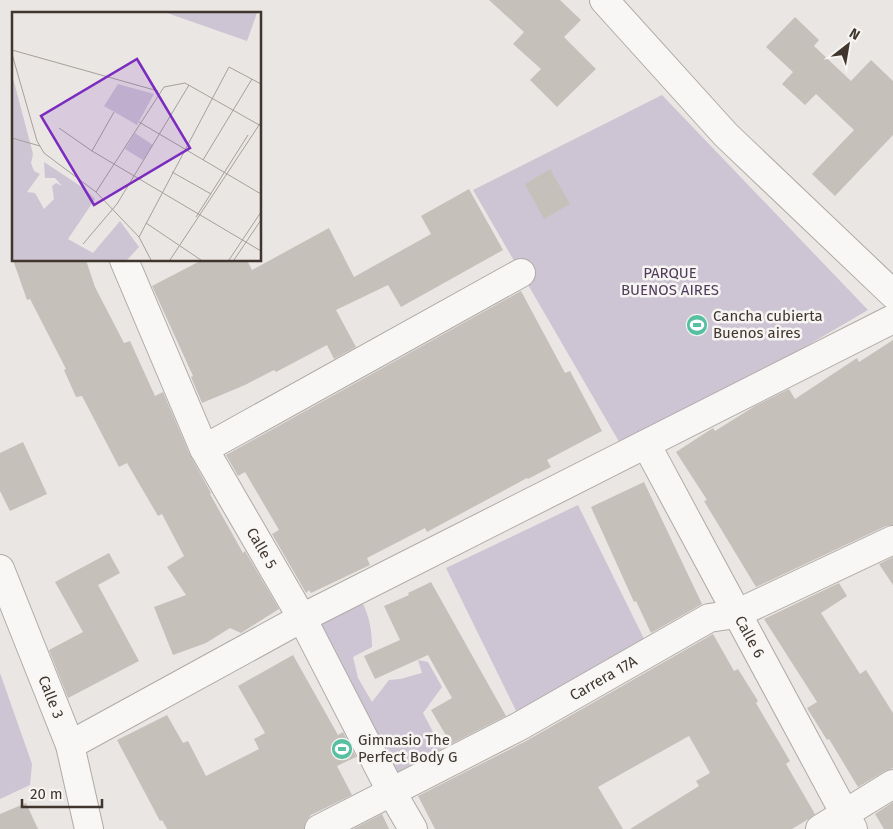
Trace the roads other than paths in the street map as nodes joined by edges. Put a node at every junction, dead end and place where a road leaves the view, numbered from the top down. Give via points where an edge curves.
1 (604, 0) edge
2 (124, 261) edge
3 (522, 273) dead end
4 (893, 294) edge
5 (893, 319) edge
6 (646, 444) junction
7 (204, 449) junction
8 (893, 540) edge
9 (0, 569) edge
10 (736, 614) junction
11 (302, 618) junction
12 (70, 745) junction
13 (893, 784) edge
14 (391, 791) junction
15 (849, 821) edge
16 (89, 829) edge
17 (319, 829) edge
18 (413, 829) edge
19 (820, 829) edge

1 - 4 street via 726,135
2 - 7 street, Calle 5
3 - 7 street
5 - 6 street
6 - 10 street, Calle 6
6 - 11 street
7 - 11 street, Calle 5
8 - 10 street, Carrera 17A
9 - 12 street, Calle 3
10 - 14 street, Carrera 17A via 708,618 518,727
10 - 15 street, Calle 6
11 - 12 street
11 - 14 street, Calle 5
12 - 16 street, Calle 3
13 - 15 street
14 - 17 street, Carrera 17A
14 - 18 street, Calle 5
15 - 19 street

